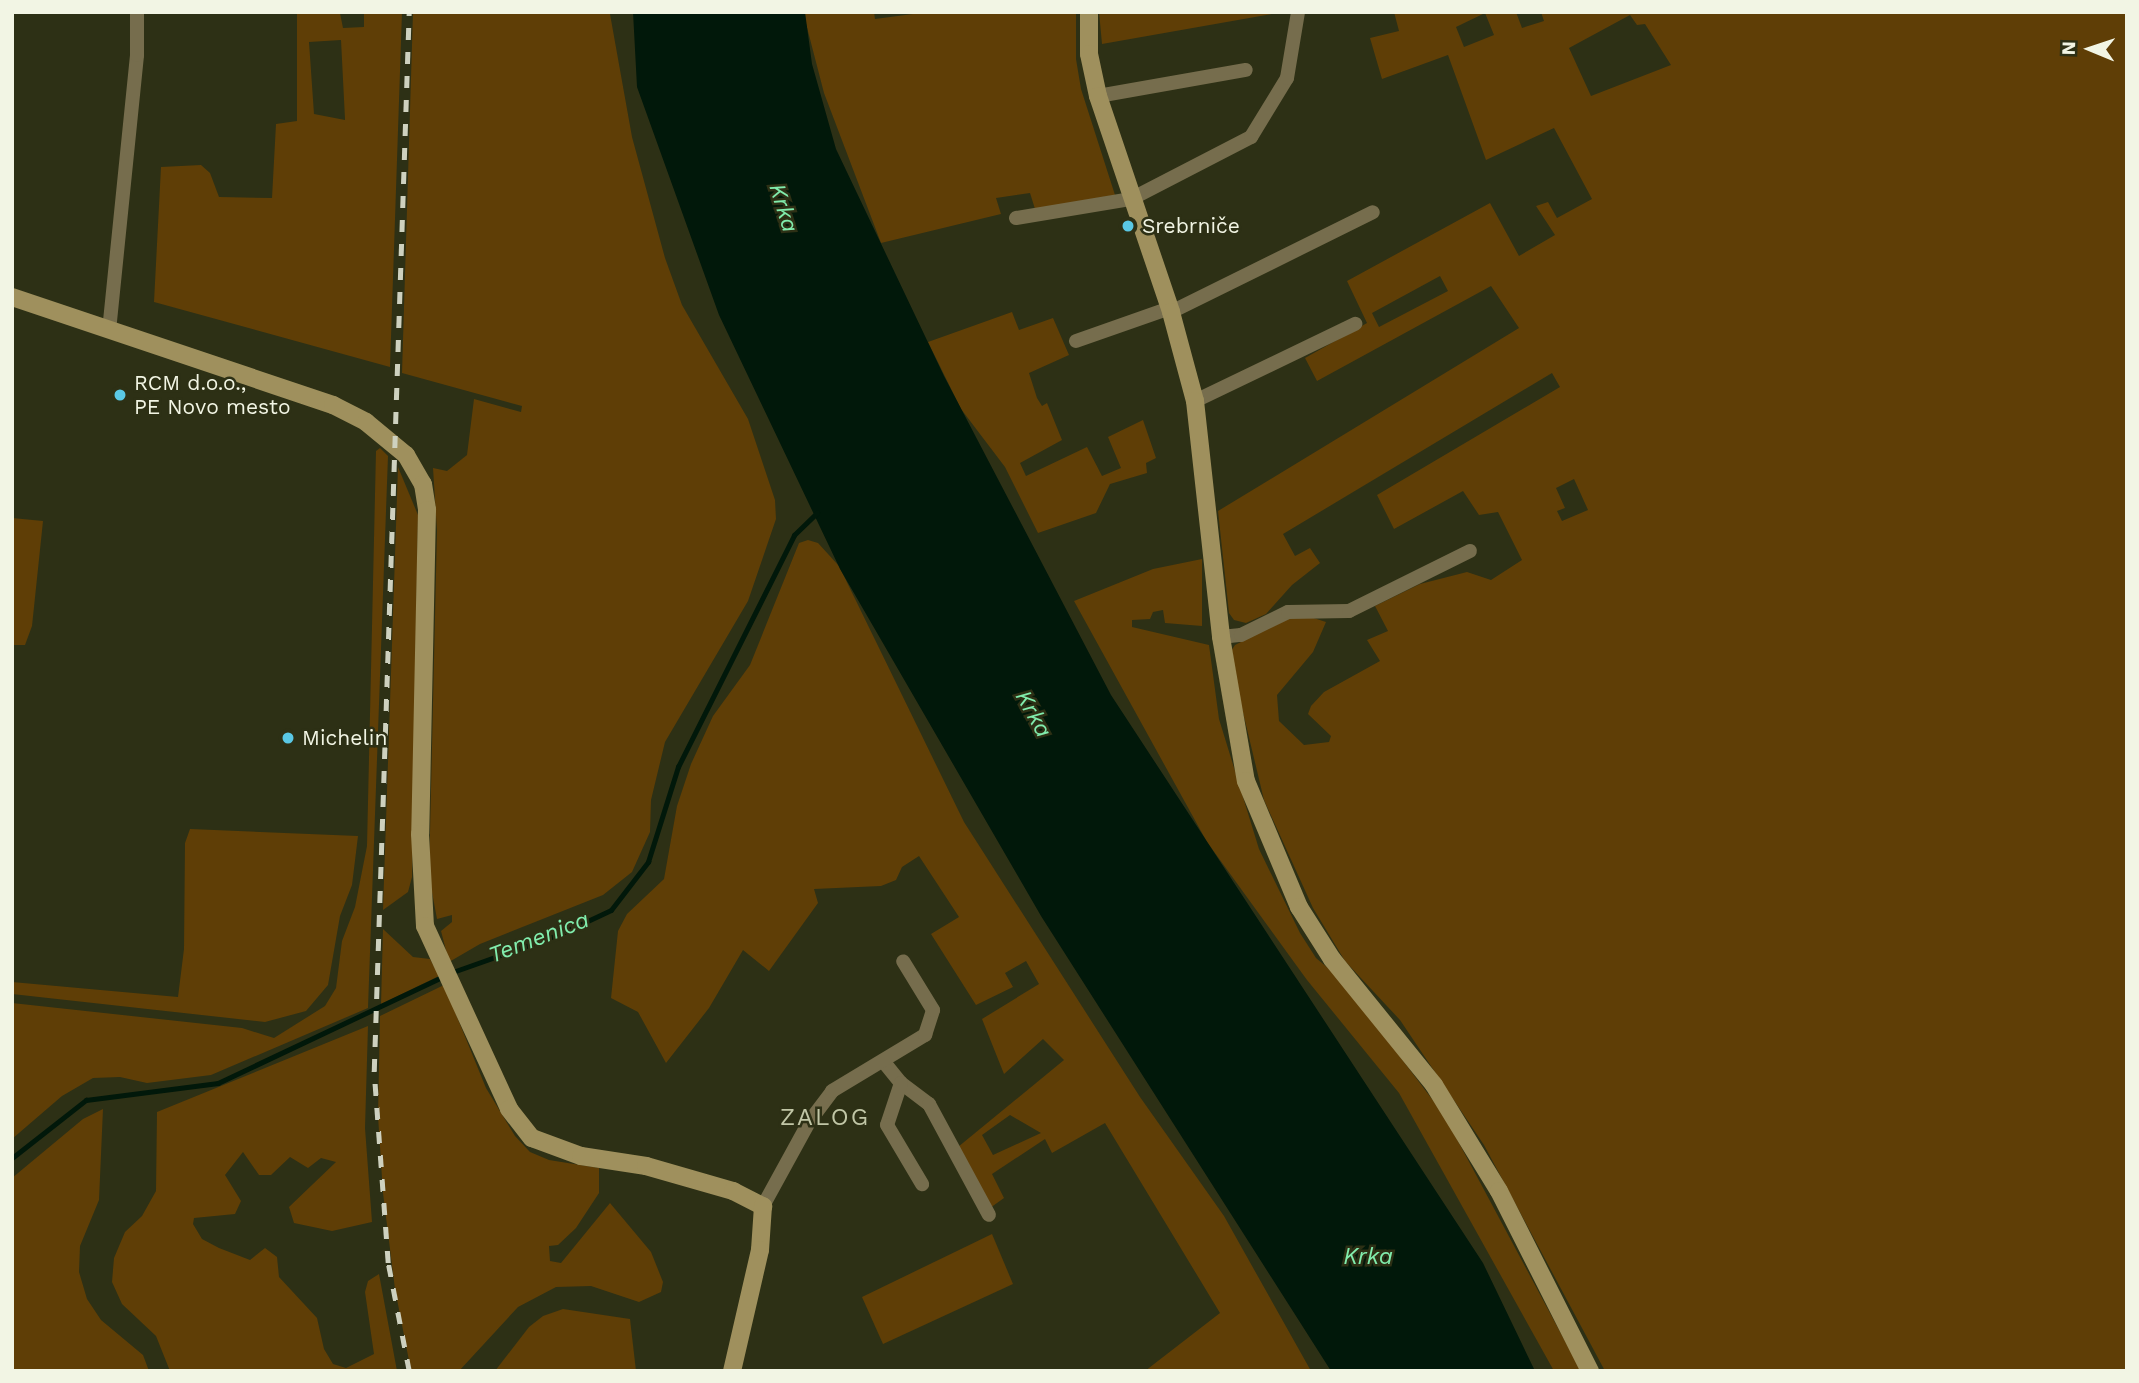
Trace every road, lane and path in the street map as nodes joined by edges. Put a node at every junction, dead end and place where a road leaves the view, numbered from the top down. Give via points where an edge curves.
1 (1089, 12) edge
2 (1298, 12) edge
3 (136, 13) edge
4 (1246, 70) dead end
5 (1098, 96) junction
6 (1131, 199) junction
7 (1373, 212) dead end
8 (1016, 218) dead end
9 (12, 297) edge
10 (1170, 310) junction
11 (1355, 324) dead end
12 (109, 331) junction
13 (1076, 341) dead end
14 (1195, 401) junction
15 (1470, 551) dead end
16 (1221, 637) junction
17 (903, 961) dead end
18 (883, 1061) junction
19 (901, 1083) junction
20 (922, 1184) dead end
21 (763, 1206) junction
22 (989, 1215) dead end
23 (732, 1371) edge
24 (1590, 1371) edge

1 - 5 street via 1089,54
2 - 6 street via 1287,78 1251,137
3 - 12 street via 137,55
4 - 5 street
5 - 6 street
6 - 8 street
6 - 10 street
7 - 10 street
9 - 12 street
10 - 13 street
10 - 14 street
11 - 14 street
12 - 21 street via 332,405 384,434 415,469 425,497 428,540 420,899 425,926 509,1108 532,1138 581,1156 646,1166 733,1191
14 - 16 street
15 - 16 street via 1349,611 1288,612 1241,635
16 - 24 street via 1246,781 1299,906 1332,959 1434,1086 1499,1191
17 - 18 street via 933,1010 925,1035
18 - 19 street
18 - 21 street via 832,1091 809,1122
19 - 20 street via 887,1125
19 - 22 street via 929,1104
21 - 23 street via 760,1250

